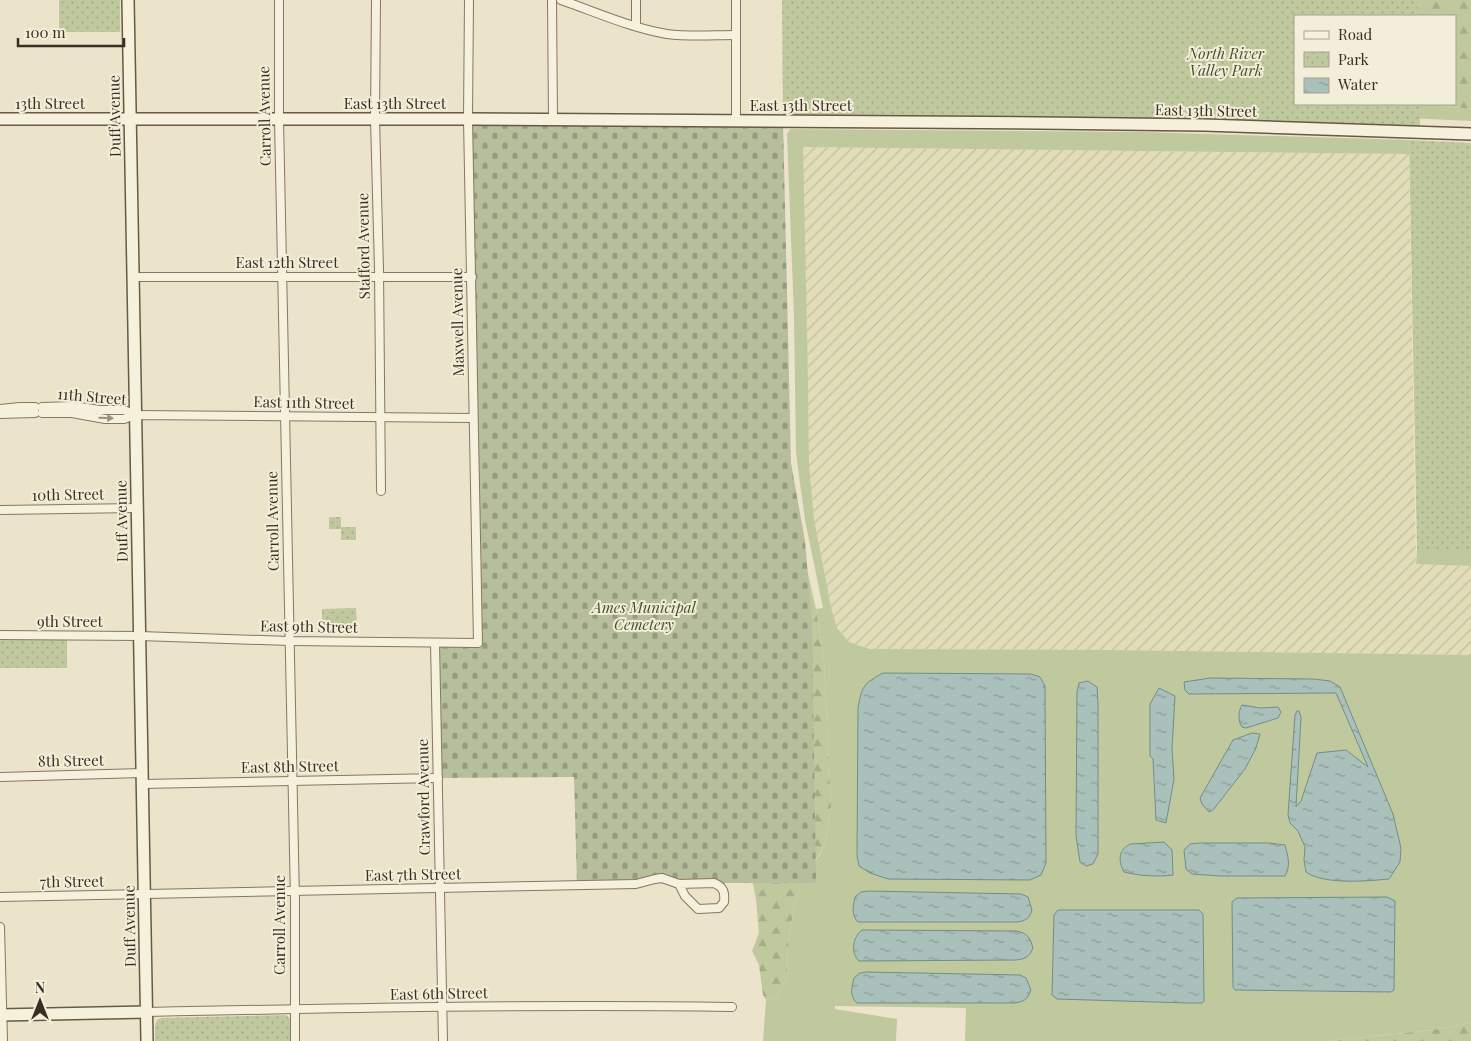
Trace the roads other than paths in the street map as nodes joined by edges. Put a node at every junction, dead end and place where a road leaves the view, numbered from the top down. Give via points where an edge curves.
1 (128, 0) edge
2 (279, 0) edge
3 (376, 0) edge
4 (469, 0) edge
5 (552, 0) edge
6 (561, 0) edge
7 (636, 0) edge
8 (736, 0) edge
9 (636, 26) junction
10 (736, 35) junction
11 (130, 118) junction
12 (0, 119) edge
13 (278, 119) junction
14 (375, 119) junction
15 (468, 119) junction
16 (553, 120) junction
17 (736, 120) junction
18 (1471, 134) edge
19 (133, 277) junction
20 (282, 277) junction
21 (379, 277) junction
22 (472, 277) junction
23 (0, 409) edge
24 (38, 410) junction
25 (0, 414) edge
26 (135, 415) junction
27 (285, 416) junction
28 (380, 417) junction
29 (473, 418) junction
30 (381, 491) dead end
31 (137, 508) junction
32 (0, 510) edge
33 (0, 635) edge
34 (140, 636) junction
35 (289, 641) junction
36 (435, 643) junction
37 (478, 643) joint
38 (0, 777) edge
39 (142, 778) junction
40 (438, 778) junction
41 (292, 781) junction
42 (679, 884) junction
43 (440, 888) junction
44 (294, 891) junction
45 (145, 894) junction
46 (0, 897) edge
47 (0, 927) edge
48 (442, 1007) junction
49 (732, 1007) dead end
50 (294, 1009) junction
51 (147, 1012) junction
52 (1, 1015) edge
53 (3, 1041) edge
54 (147, 1041) edge
55 (295, 1041) edge
56 (443, 1041) edge

1 - 11 main road, Duff Avenue
2 - 13 street, Carroll Avenue
3 - 14 street, Stafford Avenue
4 - 15 street, Maxwell Avenue
5 - 16 street
6 - 9 street
7 - 9 street
8 - 10 street
9 - 10 street via 667,34
10 - 17 street
11 - 12 main road, 13th Street
11 - 13 main road, East 13th Street
11 - 19 main road, Duff Avenue
13 - 14 main road, East 13th Street
13 - 20 street, Carroll Avenue
14 - 15 main road, East 13th Street
14 - 21 street, Stafford Avenue
15 - 16 main road, East 13th Street
15 - 22 street, Maxwell Avenue
16 - 17 main road, East 13th Street
17 - 18 main road, East 13th Street via 1204,125
19 - 20 street, East 12th Street
19 - 26 main road, Duff Avenue
20 - 21 street, East 12th Street
20 - 27 street, Carroll Avenue
21 - 22 street, East 12th Street
21 - 28 street, Stafford Avenue
22 - 29 street, Maxwell Avenue
23 - 24 street, 11th Street
24 - 25 street, 11th Street
24 - 26 street, 11th Street via 72,406 124,410
26 - 27 street, East 11th Street
26 - 31 main road, Duff Avenue
27 - 28 street, East 11th Street
27 - 35 street, Carroll Avenue
28 - 29 street, East 11th Street
28 - 30 street, Stafford Avenue
29 - 37 street, Maxwell Avenue
31 - 32 street, 10th Street
31 - 34 main road, Duff Avenue
33 - 34 street, 9th Street
34 - 35 street, East 9th Street
34 - 39 main road, Duff Avenue
35 - 36 street, East 9th Street
35 - 41 street, Carroll Avenue
36 - 37 street, East 9th Street
36 - 40 street, Crawford Avenue
38 - 39 street, 8th Street
39 - 41 street, East 8th Street
39 - 45 main road, Duff Avenue
40 - 41 street, East 8th Street
40 - 43 street, Crawford Avenue
41 - 44 street, Carroll Avenue
42 - 42 street, East 7th Street via 720,885 724,902 719,908 698,909
42 - 43 street, East 7th Street via 655,878 636,884
43 - 44 street, East 7th Street
43 - 48 street, Crawford Avenue
44 - 45 street, East 7th Street
44 - 50 street, Carroll Avenue
45 - 46 street, 7th Street
45 - 51 main road, Duff Avenue
47 - 52 street
48 - 49 street, East 6th Street
48 - 50 street, East 6th Street
48 - 56 street, Crawford Avenue
50 - 51 street, East 6th Street
50 - 55 street, Carroll Avenue
51 - 52 main road
51 - 54 main road, Duff Avenue
52 - 53 street

